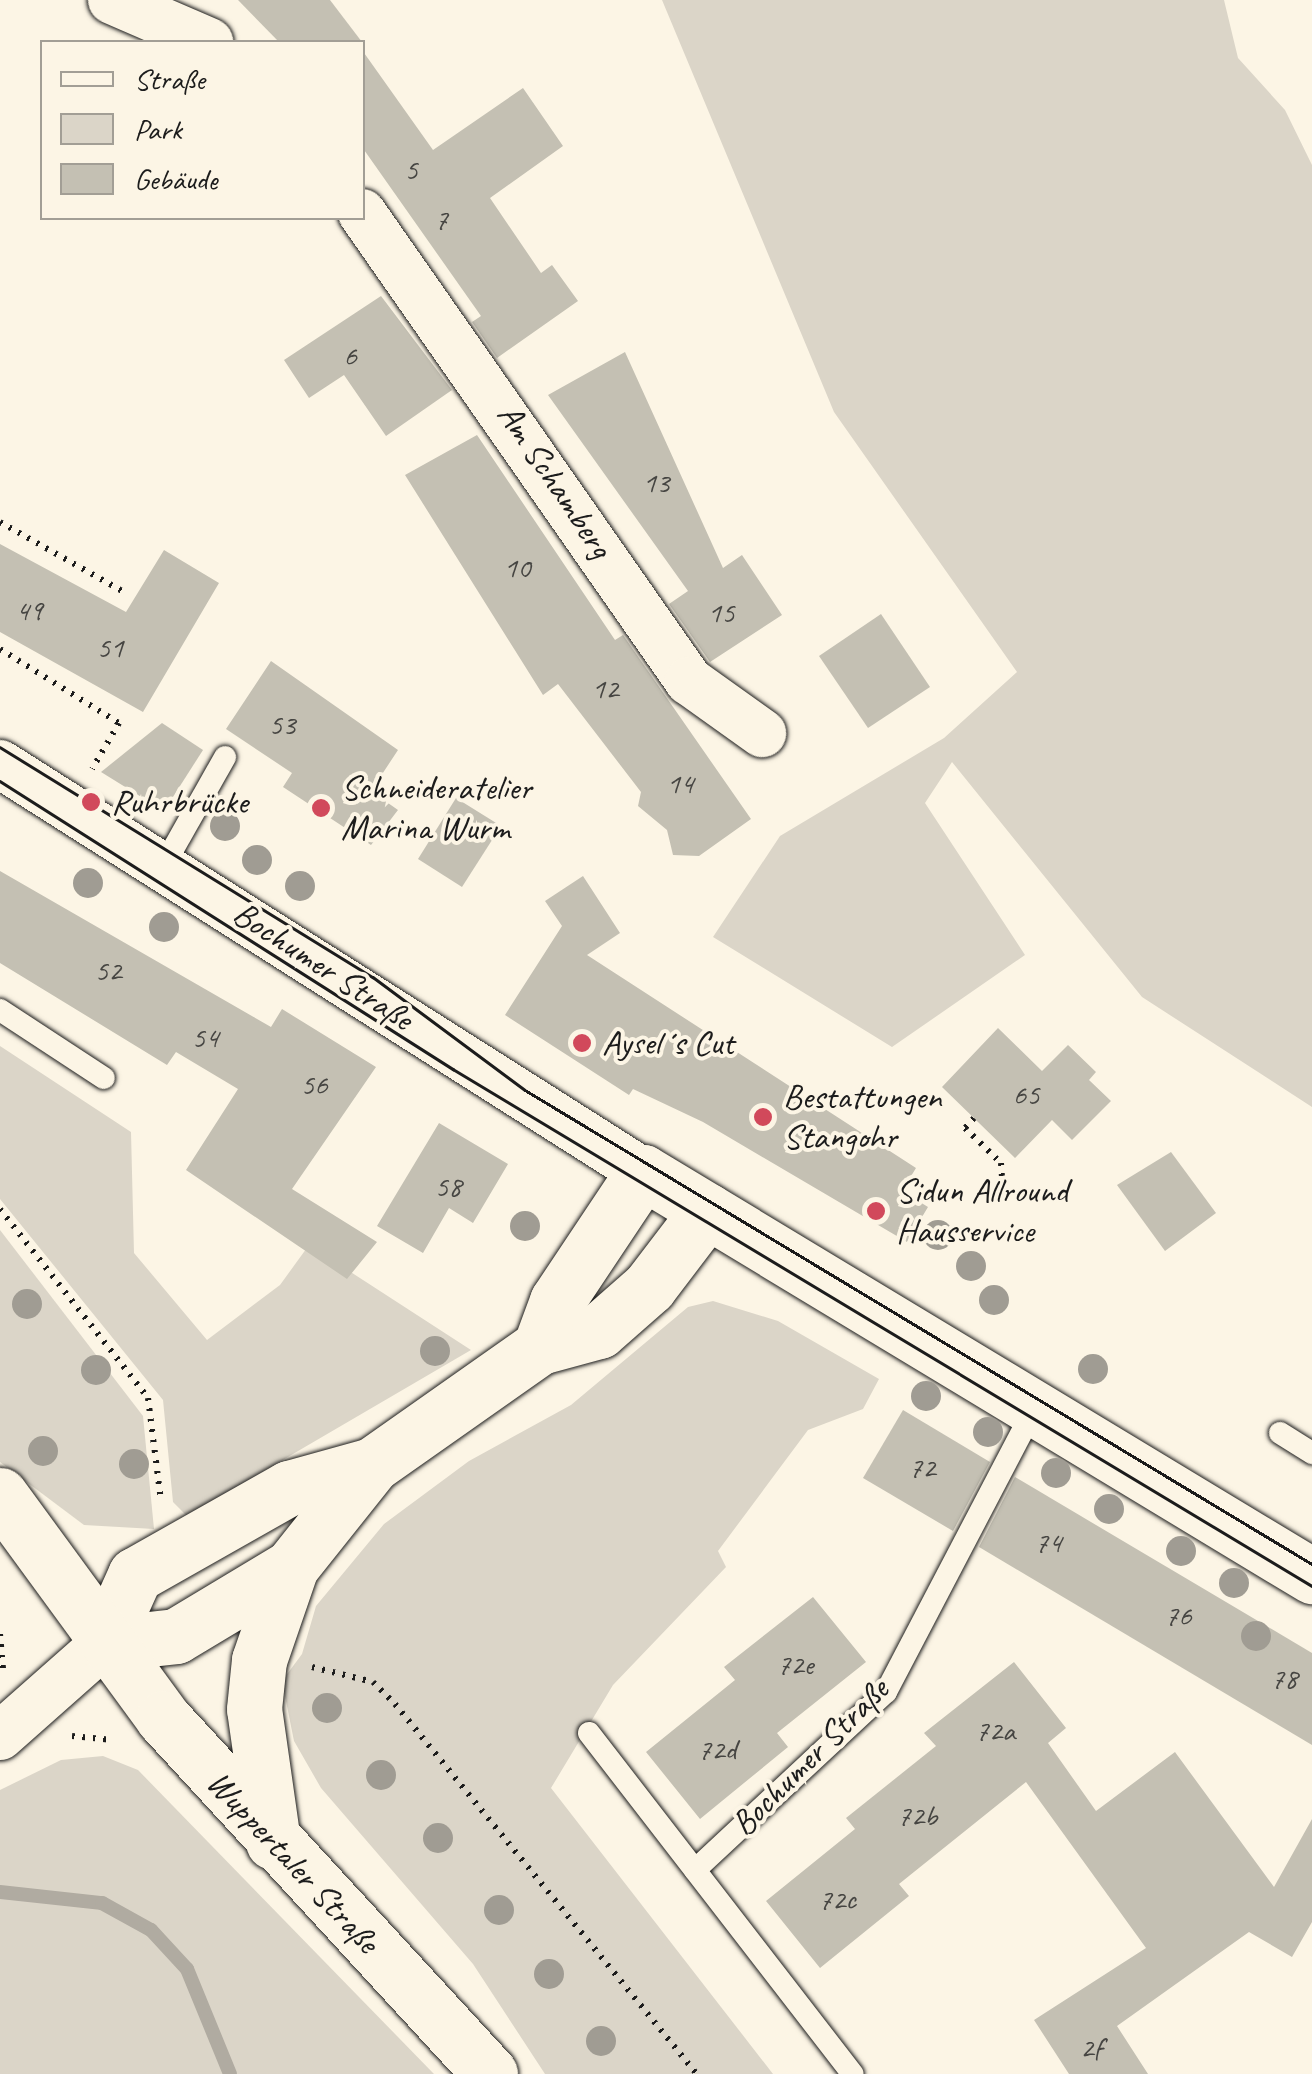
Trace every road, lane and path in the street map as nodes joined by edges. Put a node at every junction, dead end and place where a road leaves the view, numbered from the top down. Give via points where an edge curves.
1 (112, 0) edge
2 (204, 40) edge
3 (365, 216) edge
4 (0, 522) edge
5 (122, 591) dead end
6 (0, 649) edge
7 (762, 732) dead end
8 (225, 757) dead end
9 (0, 764) edge
10 (82, 785) dead end
11 (164, 864) junction
12 (0, 1010) edge
13 (104, 1078) dead end
14 (974, 1118) dead end
15 (643, 1172) junction
16 (1002, 1178) dead end
17 (0, 1209) edge
18 (707, 1211) junction
19 (540, 1346) junction
20 (1034, 1408) junction
21 (1280, 1433) dead end
22 (1312, 1453) edge
23 (372, 1465) junction
24 (0, 1495) edge
25 (176, 1550) junction
26 (0, 1561) edge
27 (290, 1567) junction
28 (1312, 1576) edge
29 (104, 1644) junction
30 (259, 1660) junction
31 (588, 1733) dead end
32 (0, 1736) edge
33 (273, 1842) junction
34 (695, 1870) junction
35 (490, 2074) edge
36 (697, 2074) edge
37 (853, 2074) edge

1 - 2 street
3 - 7 street, Am Schamberg via 689,681
4 - 5 path
6 - 10 path via 120,723
8 - 11 lane
9 - 11 street, Bochumer Straße
11 - 15 street, Bochumer Straße
12 - 13 lane
14 - 16 path via 966,1128 1001,1163
15 - 18 street, Bochumer Straße
15 - 19 street via 557,1301
17 - 25 path via 148,1398
18 - 19 street via 649,1287 600,1331
18 - 20 street, Bochumer Straße
19 - 23 street
20 - 28 street, Bochumer Straße
20 - 34 lane, Bochumer Straße via 886,1692
21 - 22 lane
23 - 25 street via 289,1488
23 - 27 street
24 - 29 street
25 - 29 street via 134,1576
26 - 29 street
27 - 29 street via 176,1636
27 - 30 street
29 - 32 street
29 - 33 street, Wuppertaler Straße
30 - 33 street via 254,1710
30 - 36 path via 372,1682 454,1768
31 - 34 lane
33 - 35 street, Wuppertaler Straße
34 - 37 lane

